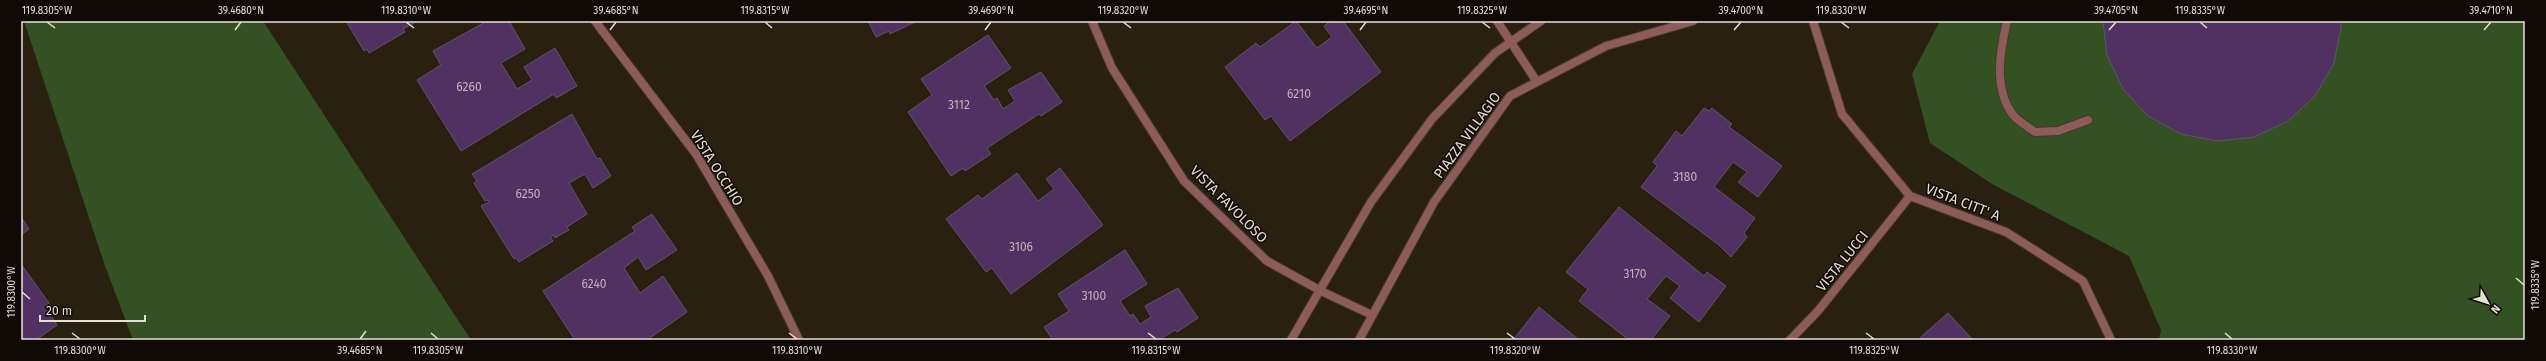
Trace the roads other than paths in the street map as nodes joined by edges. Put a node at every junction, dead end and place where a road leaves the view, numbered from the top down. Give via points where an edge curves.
1 (595, 21) edge
2 (1092, 21) edge
3 (1496, 21) edge
4 (1541, 21) edge
5 (1693, 21) edge
6 (1813, 21) edge
7 (2007, 21) edge
8 (1510, 43) junction
9 (1537, 82) junction
10 (2088, 120) dead end
11 (1910, 196) junction
12 (1321, 291) junction
13 (1372, 315) junction
14 (799, 340) edge
15 (1291, 340) edge
16 (1359, 340) edge
17 (1790, 340) edge
18 (2111, 340) edge

1 - 14 street, VISTA OCCHIO via 696,154 768,276
2 - 12 street, VISTA FAVOLOSO via 1112,68 1184,181 1267,261
3 - 8 street
4 - 8 street, PIAZZA VILLAGIO
5 - 9 street, PIAZZA VILLAGIO via 1606,46
6 - 11 street, VISTA CITT' A via 1842,114
7 - 10 street via 2000,54 2001,88 2013,115 2035,132 2058,131
8 - 9 street
8 - 12 street, PIAZZA VILLAGIO via 1495,53 1432,119 1371,202
9 - 13 street, PIAZZA VILLAGIO via 1510,96 1434,202
11 - 17 street, VISTA LUCCI via 1818,311
11 - 18 street, VISTA CITT' A via 2006,232 2083,281
12 - 13 street, VISTA FAVOLOSO
12 - 15 street, PIAZZA VILLAGIO
13 - 16 street, PIAZZA VILLAGIO

